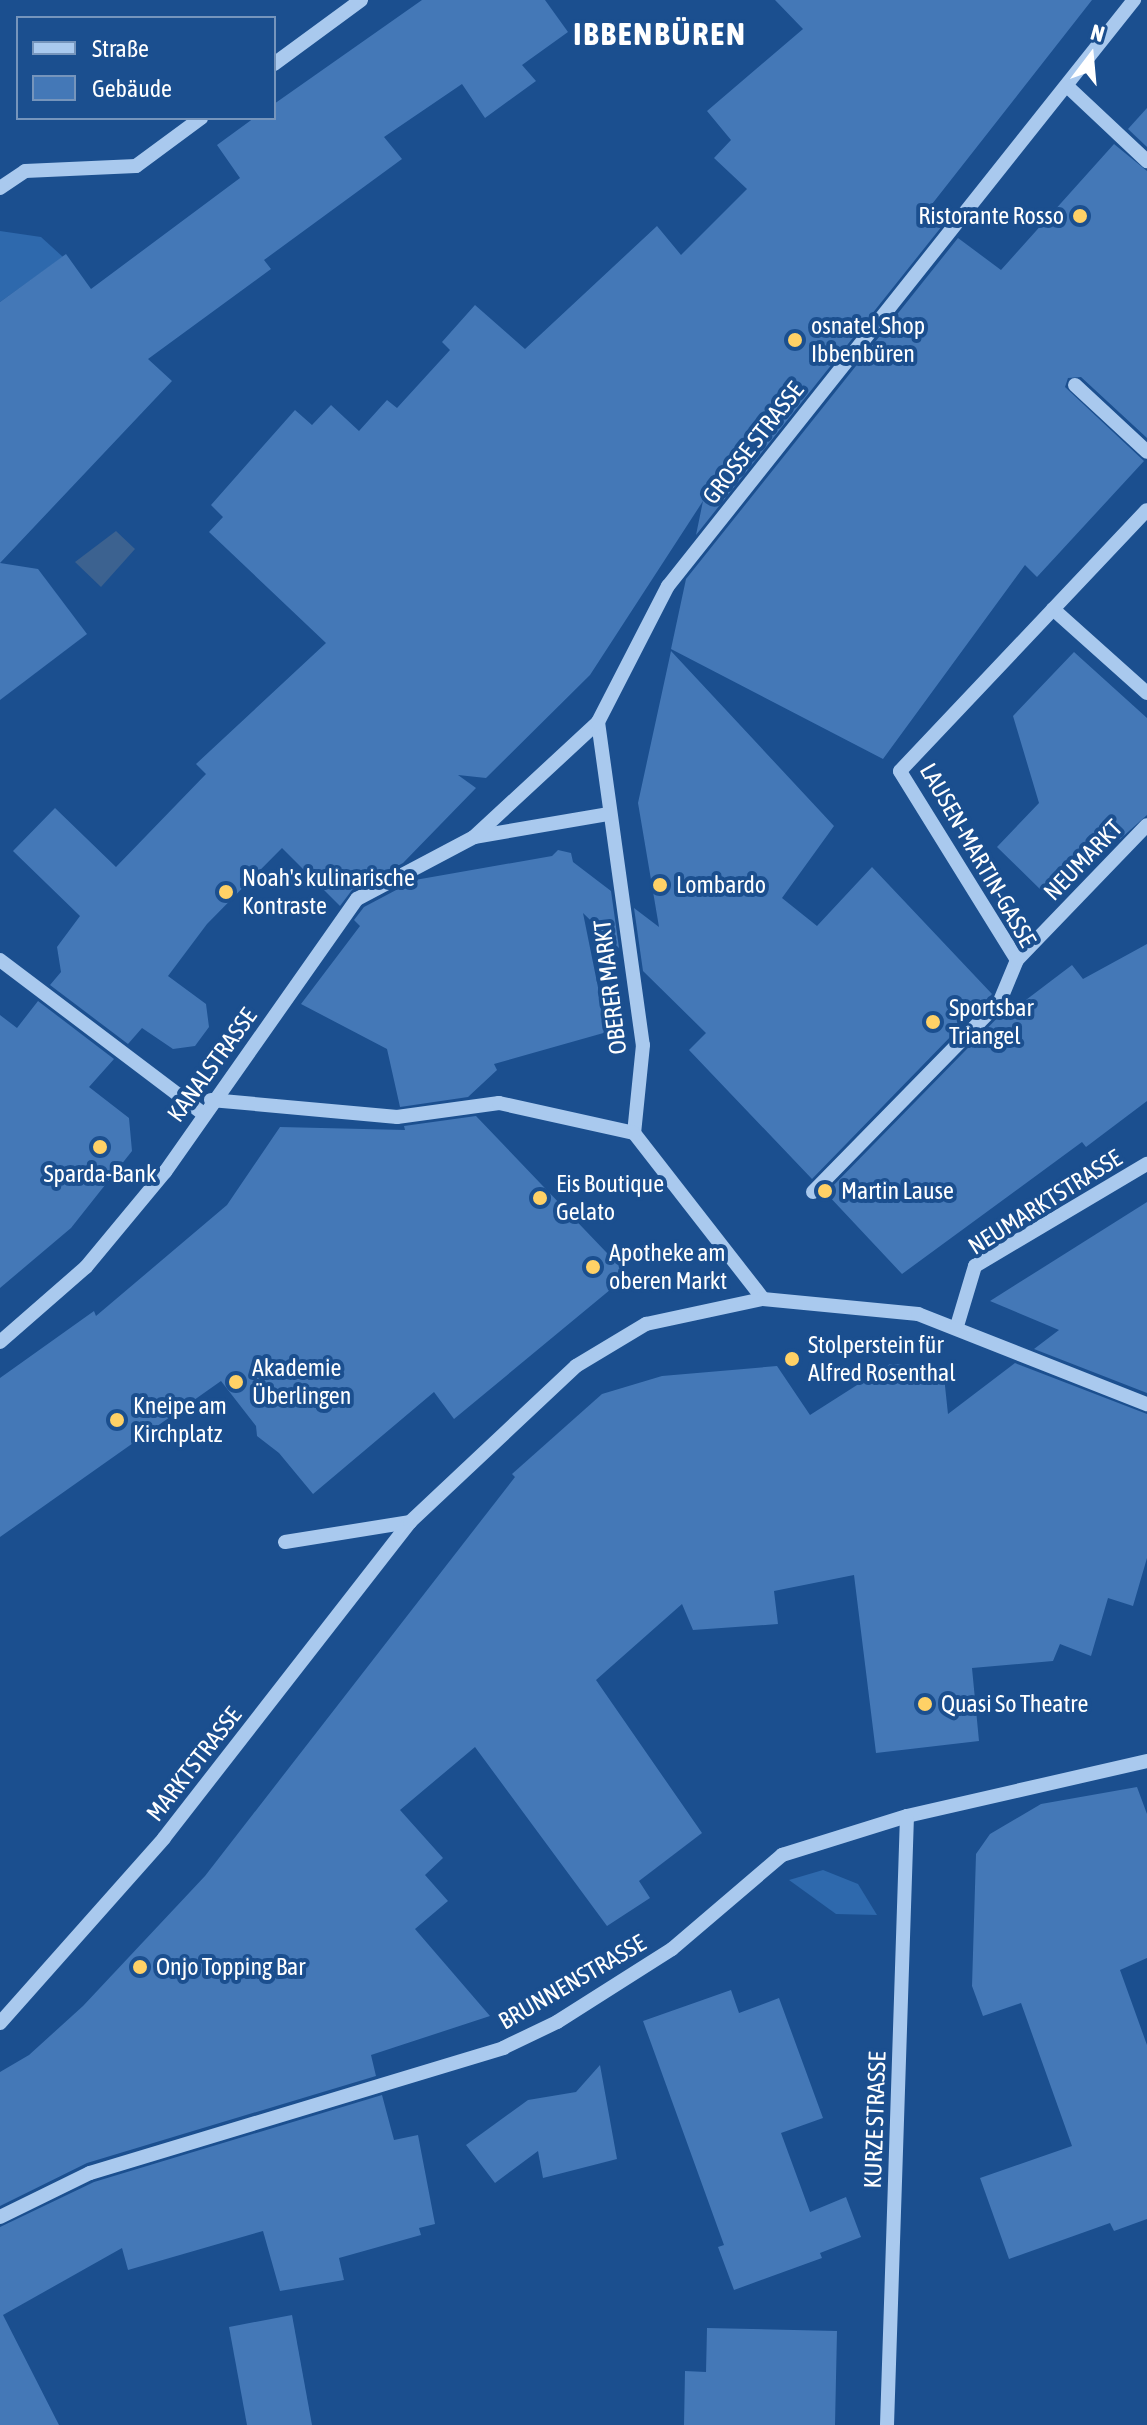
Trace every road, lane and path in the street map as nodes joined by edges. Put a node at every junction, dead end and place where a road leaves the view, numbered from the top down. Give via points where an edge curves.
1 (361, 0) edge
2 (1134, 0) edge
3 (276, 63) edge
4 (1067, 86) junction
5 (198, 120) edge
6 (1147, 161) edge
7 (0, 188) edge
8 (1075, 385) dead end
9 (1147, 452) edge
10 (1147, 510) edge
11 (1053, 609) junction
12 (1147, 693) edge
13 (598, 722) junction
14 (609, 814) junction
15 (1147, 825) edge
16 (474, 837) junction
17 (0, 960) edge
18 (1017, 960) junction
19 (211, 1100) junction
20 (202, 1113) junction
21 (634, 1133) junction
22 (1147, 1164) edge
23 (813, 1192) dead end
24 (763, 1299) junction
25 (957, 1326) junction
26 (0, 1342) edge
27 (1147, 1404) edge
28 (410, 1522) junction
29 (285, 1542) dead end
30 (1147, 1761) edge
31 (907, 1816) junction
32 (0, 2023) edge
33 (0, 2217) edge
34 (887, 2425) edge

1 - 3 street
2 - 4 street, GROSSE STRASSE
4 - 6 street
4 - 13 street, GROSSE STRASSE via 668,586
5 - 7 street via 136,166 25,171
8 - 9 street
10 - 11 street, LAUSEN-MARTIN-GASSE
11 - 12 street
11 - 18 street, LAUSEN-MARTIN-GASSE via 900,771
13 - 14 street, OBERER MARKT
13 - 16 street, GROSSE STRASSE
14 - 16 street
14 - 21 street, OBERER MARKT via 643,1045
15 - 18 street, NEUMARKT
16 - 19 street, KANALSTRASSE via 357,899
17 - 20 street
18 - 23 street, LAUSEN-MARTIN-GASSE via 1000,1001
19 - 20 street, KANALSTRASSE
19 - 21 street via 397,1117 499,1103
20 - 26 street, KANALSTRASSE via 165,1172 86,1267
21 - 24 street
22 - 25 street, NEUMARKTSTRASSE via 975,1266
24 - 25 street via 918,1314
24 - 28 street, MARKTSTRASSE via 646,1324 576,1366
25 - 27 street via 1096,1388
28 - 29 street
28 - 32 street, MARKTSTRASSE via 164,1838
30 - 31 street, BRUNNENSTRASSE
31 - 33 street, BRUNNENSTRASSE via 782,1855 672,1949 557,2022 503,2048 90,2173
31 - 34 street, KURZE STRASSE

